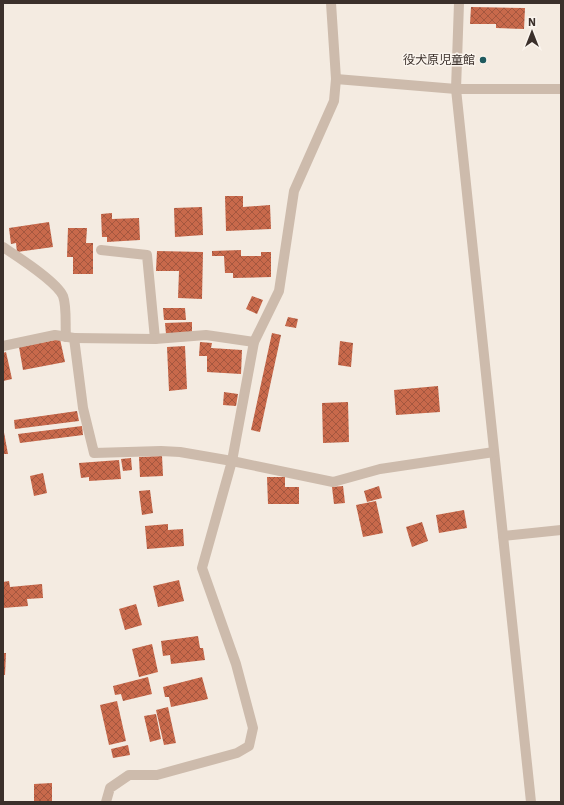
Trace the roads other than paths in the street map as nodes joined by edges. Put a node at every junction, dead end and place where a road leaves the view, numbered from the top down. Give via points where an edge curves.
1 (331, 3) edge
2 (459, 3) edge
3 (336, 79) junction
4 (456, 89) junction
5 (561, 89) edge
6 (3, 247) edge
7 (101, 250) dead end
8 (70, 337) junction
9 (155, 339) junction
10 (254, 342) junction
11 (3, 346) edge
12 (494, 452) junction
13 (232, 461) junction
14 (561, 530) edge
15 (503, 536) junction
16 (106, 802) edge
17 (531, 802) edge

1 - 3 street
2 - 4 street
3 - 4 street
3 - 10 street via 334,101 294,191 278,291
4 - 5 street
4 - 12 street
6 - 8 street via 59,289 64,298
7 - 9 street via 147,255
8 - 9 street
8 - 11 street via 55,335
8 - 13 street via 94,453 161,451
9 - 10 street via 206,335
10 - 13 street
12 - 13 street via 380,470 333,482
12 - 15 street
13 - 16 street via 202,568 236,664 254,728 249,746 237,753 157,775 129,775 110,788
14 - 15 street
15 - 17 street

